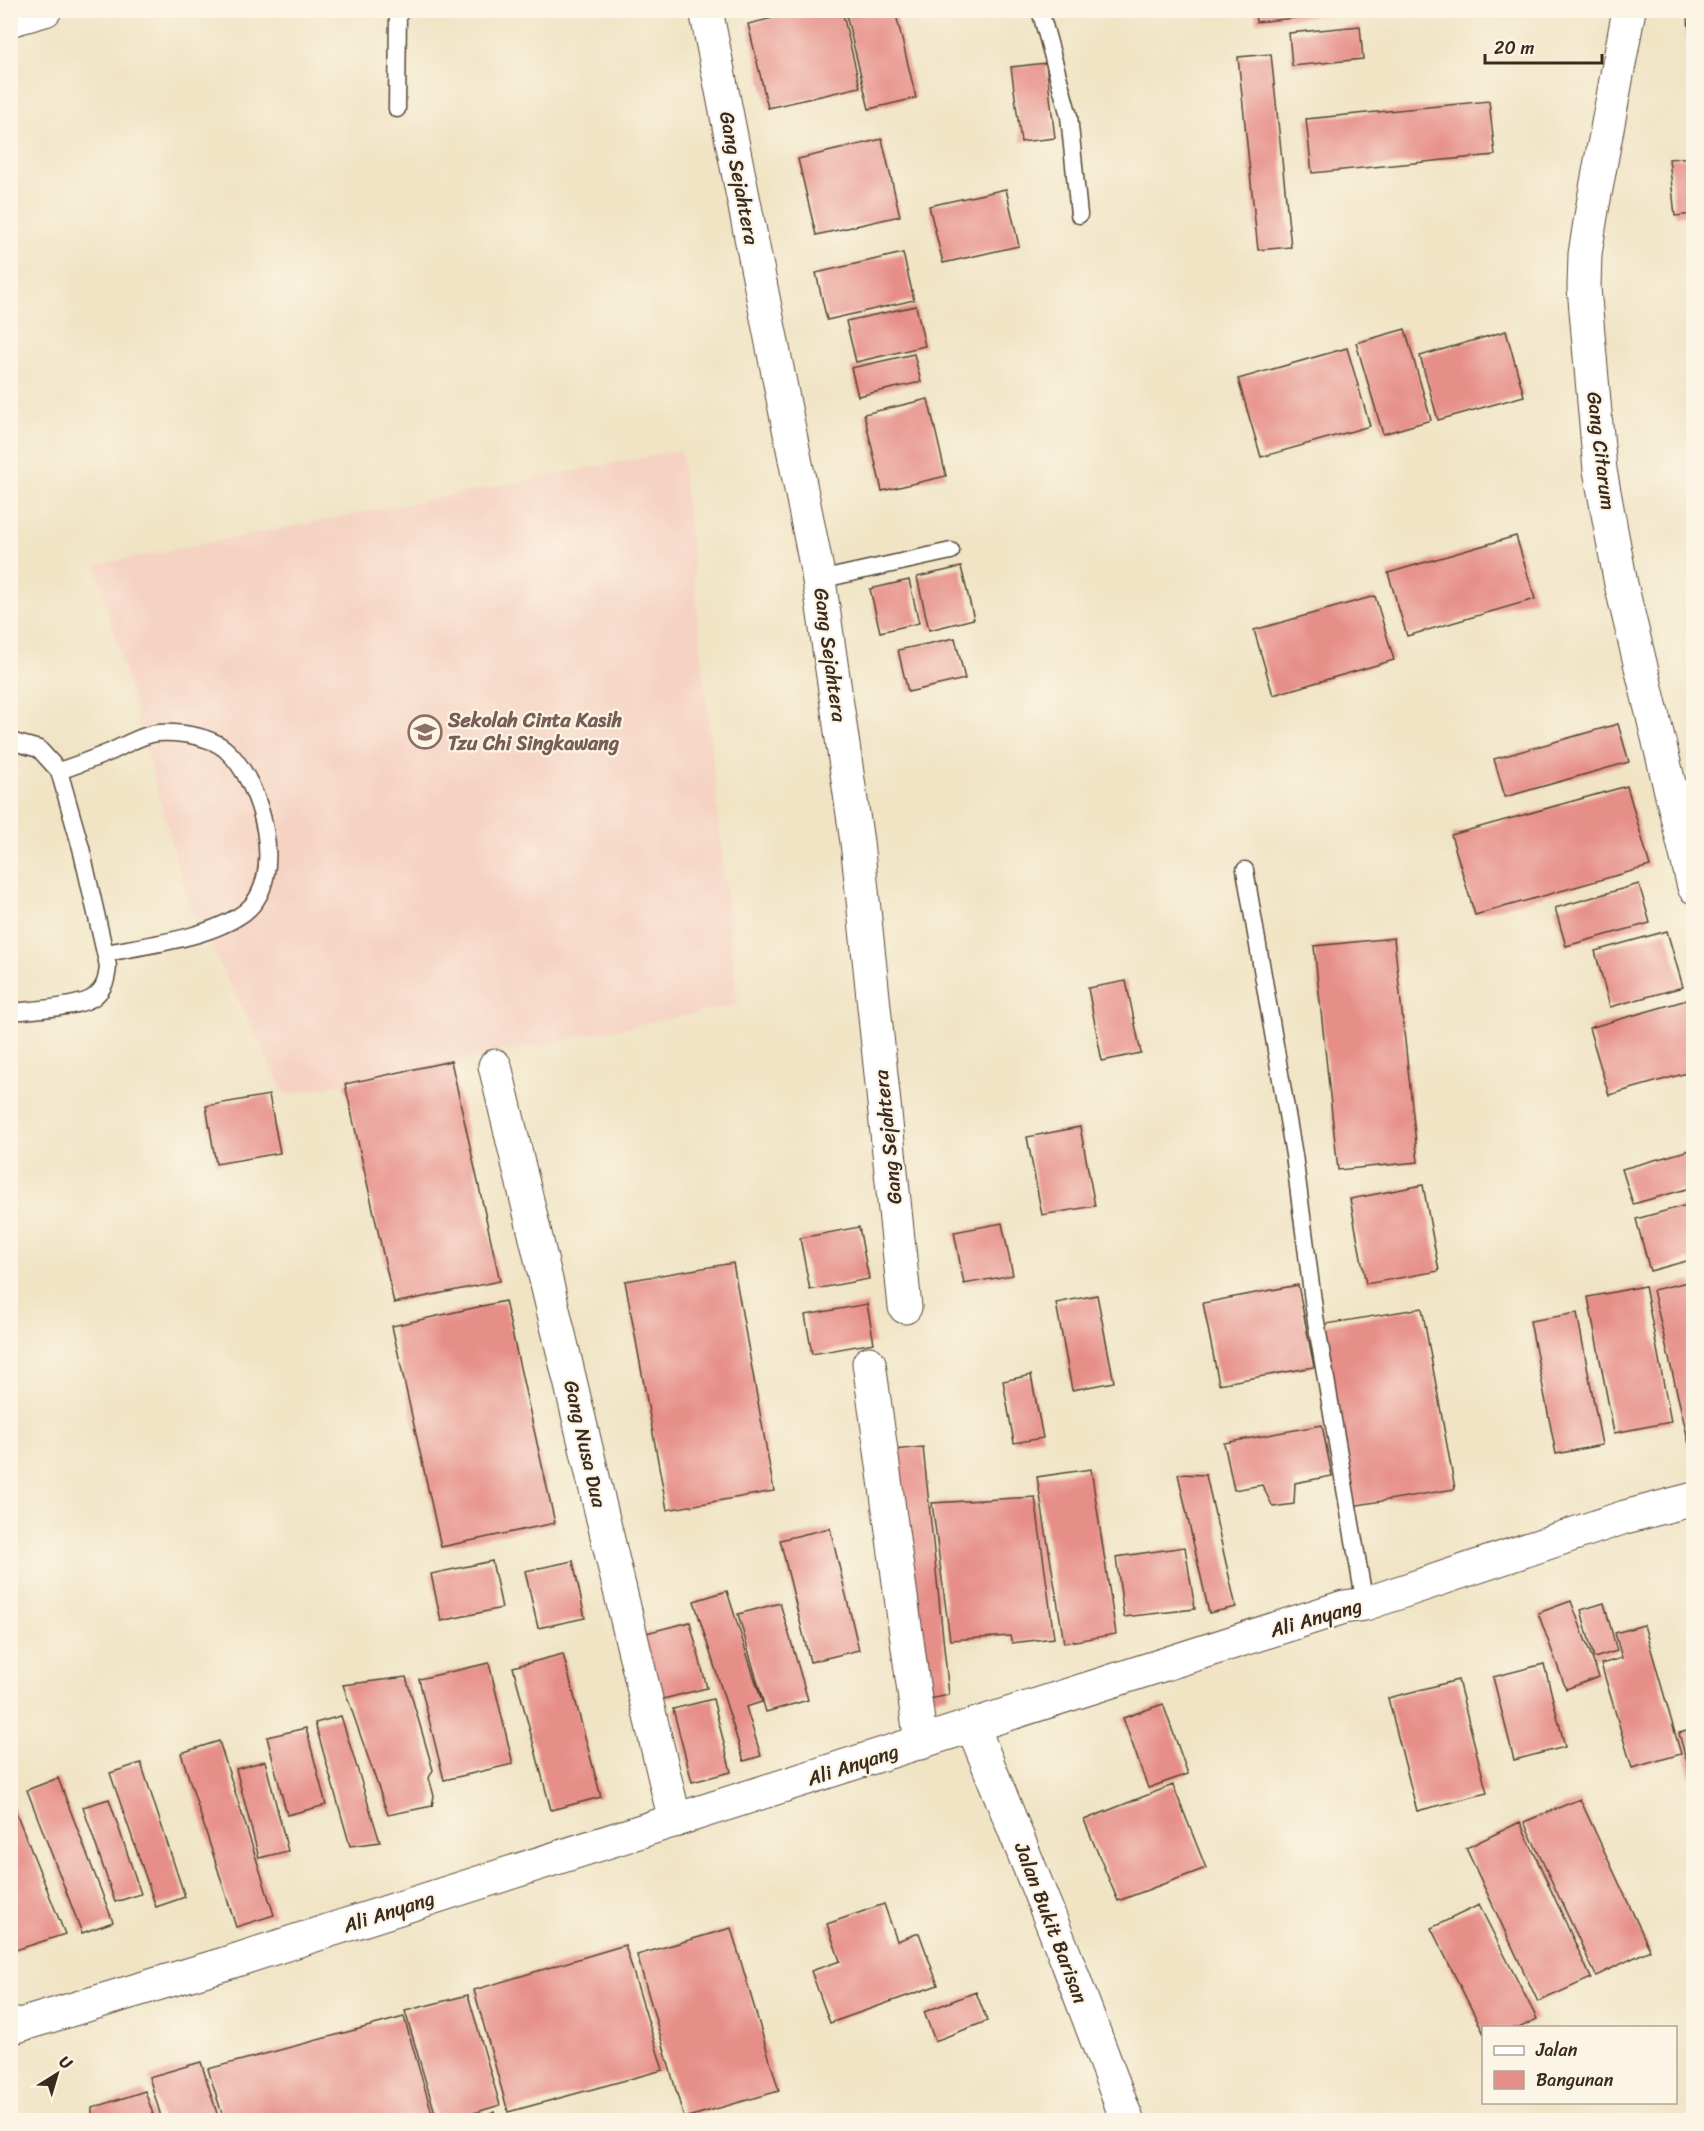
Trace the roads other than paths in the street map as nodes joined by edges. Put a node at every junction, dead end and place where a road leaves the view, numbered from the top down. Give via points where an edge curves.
1 (45, 10) edge
2 (398, 10) edge
3 (706, 10) edge
4 (1040, 10) edge
5 (1629, 10) edge
6 (10, 20) edge
7 (397, 109) dead end
8 (1078, 215) dead end
9 (951, 551) dead end
10 (819, 580) junction
11 (10, 741) edge
12 (59, 771) junction
13 (1245, 870) dead end
14 (1694, 887) edge
15 (105, 953) junction
16 (10, 1012) edge
17 (495, 1066) dead end
18 (905, 1307) dead end
19 (869, 1363) dead end
20 (1694, 1499) edge
21 (1365, 1604) junction
22 (974, 1726) junction
23 (921, 1743) junction
24 (675, 1821) junction
25 (10, 2028) edge
26 (1127, 2121) edge

1 - 6 main road
2 - 7 lane
3 - 10 main road, Gang Sejahtera
4 - 8 lane via 1070,116
5 - 14 main road, Gang Citarum via 1592,210 1584,288 1600,470 1619,573
9 - 10 lane
10 - 18 main road, Gang Sejahtera via 857,842
11 - 12 lane via 39,749
12 - 15 lane
12 - 15 lane via 153,734 183,734 208,740 226,750 258,802 268,864 262,891 246,911 219,926
13 - 21 lane
15 - 16 lane via 107,981 94,998
17 - 24 main road, Gang Nusa Dua
19 - 23 main road
20 - 21 main road, Ali Anyang via 1625,1517
21 - 22 main road, Ali Anyang via 1344,1607
22 - 23 main road, Ali Anyang
22 - 26 main road, Jalan Bukit Barisan
23 - 24 main road, Ali Anyang
24 - 25 main road, Ali Anyang

